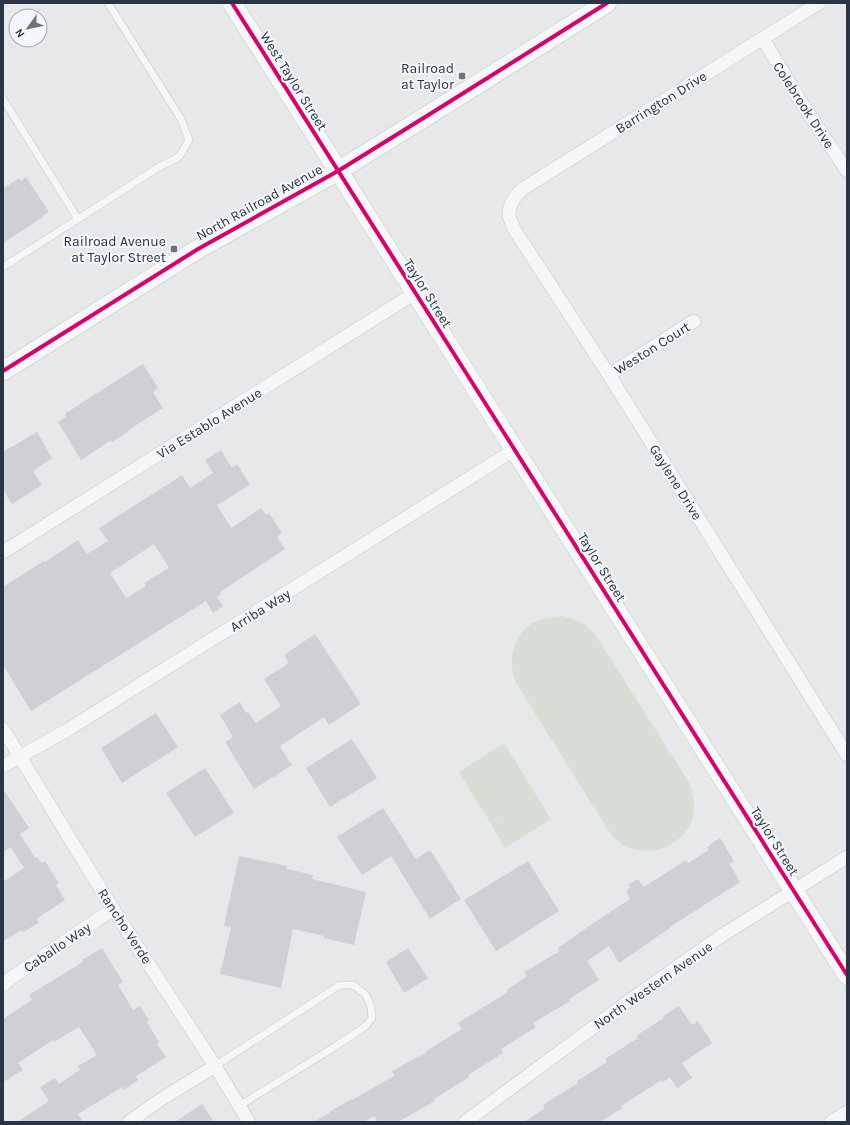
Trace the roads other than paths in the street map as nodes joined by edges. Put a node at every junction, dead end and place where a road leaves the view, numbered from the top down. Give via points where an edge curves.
1 (108, 3) edge
2 (232, 3) edge
3 (607, 3) edge
4 (819, 3) edge
5 (763, 39) junction
6 (3, 99) edge
7 (338, 170) junction
8 (847, 171) edge
9 (510, 208) joint
10 (78, 219) junction
11 (3, 267) edge
12 (415, 293) junction
13 (694, 321) dead end
14 (3, 371) edge
15 (609, 376) junction
16 (514, 450) junction
17 (3, 552) edge
18 (3, 729) edge
19 (20, 756) junction
20 (847, 756) edge
21 (3, 766) edge
22 (847, 857) edge
23 (794, 891) junction
24 (113, 910) junction
25 (847, 975) edge
26 (3, 985) edge
27 (215, 1066) junction
28 (239, 1106) junction
29 (847, 1112) edge
30 (129, 1122) edge
31 (249, 1122) edge
32 (465, 1122) edge
33 (831, 1122) edge

1 - 10 lane via 181,119 189,140 179,157
2 - 7 street, West Taylor Street
3 - 7 street, North Railroad Avenue
4 - 5 street, Barrington Drive
5 - 8 street, Colebrook Drive
5 - 9 street, Barrington Drive via 524,188 516,194
6 - 10 lane
7 - 12 street, Taylor Street
7 - 14 street, North Railroad Avenue via 198,248
9 - 15 street, Gaylene Drive via 509,216 514,229
10 - 11 lane
12 - 16 street, Taylor Street
12 - 17 street, Via Establo Avenue
13 - 15 street, Weston Court
15 - 20 street, Gaylene Drive
16 - 19 street, Arriba Way via 76,725
16 - 23 street, Taylor Street
18 - 19 street, Rancho Verde
19 - 21 street, Arriba Way
19 - 24 street, Rancho Verde
22 - 23 street, North Western Avenue
23 - 25 street, Taylor Street
23 - 32 street, North Western Avenue via 718,938
24 - 26 street, Caballo Way
24 - 27 street, Rancho Verde
27 - 28 street, Rancho Verde
27 - 28 lane via 340,985 353,985 366,995 372,1018 366,1026
27 - 30 street
28 - 31 street, Rancho Verde
29 - 33 street

